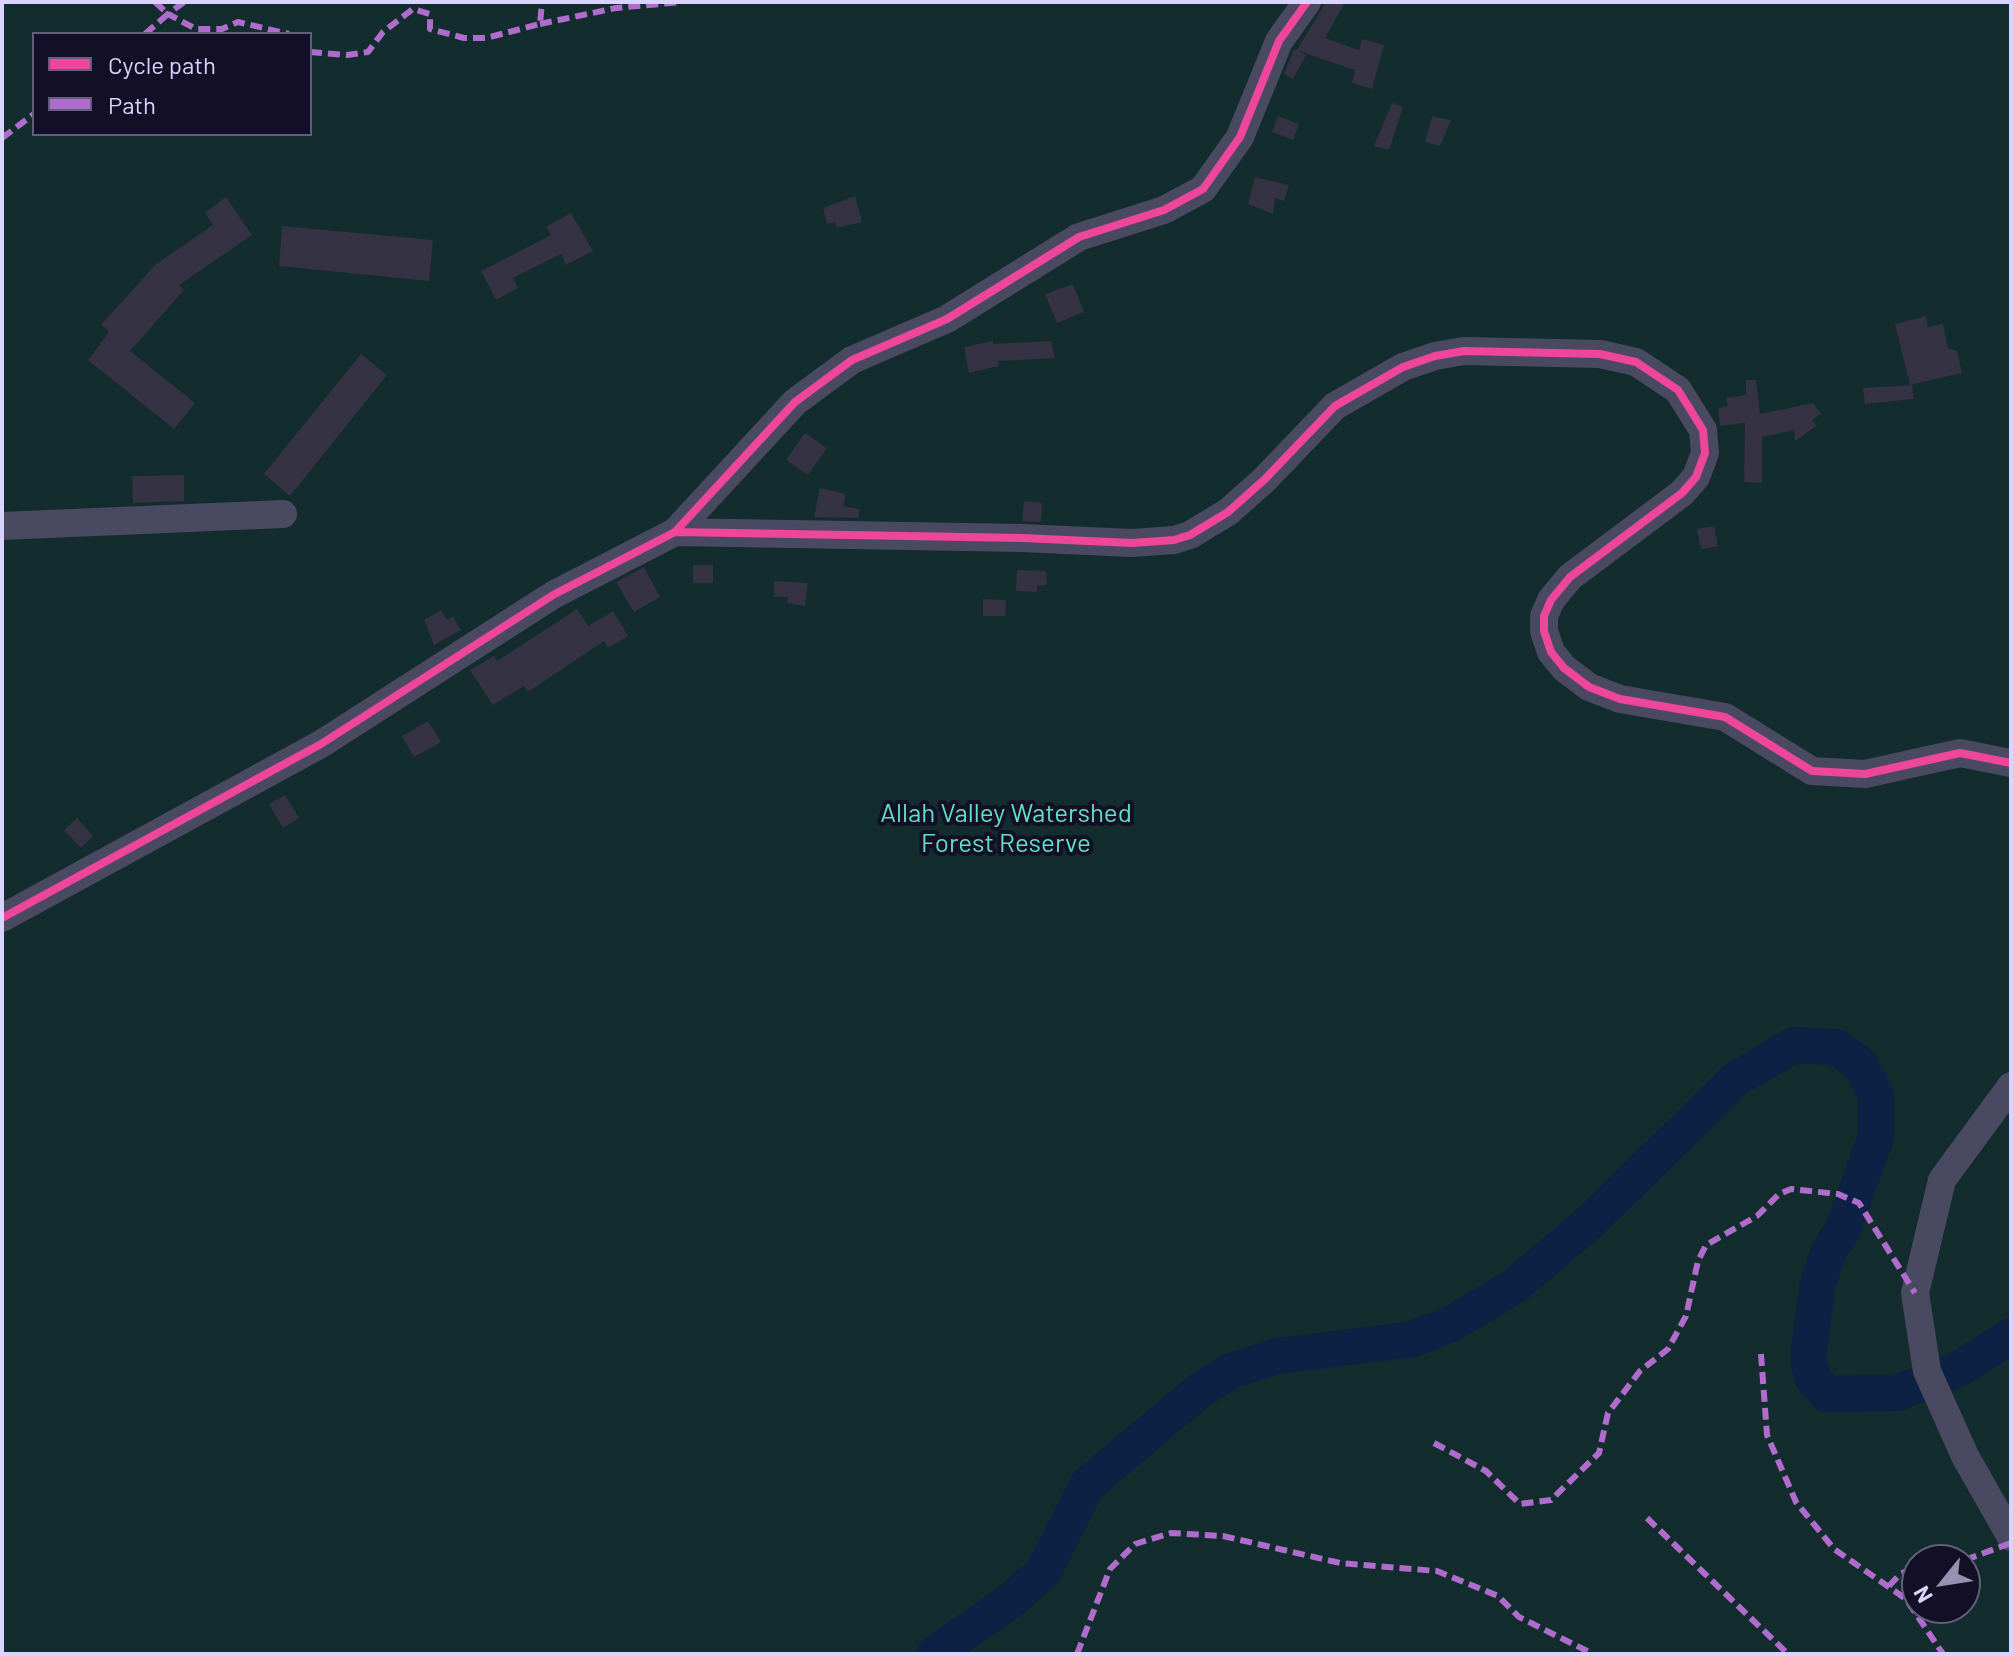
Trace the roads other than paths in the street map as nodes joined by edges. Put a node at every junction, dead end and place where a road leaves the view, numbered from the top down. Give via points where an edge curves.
1 (1307, 2) edge
2 (283, 514) dead end
3 (2, 526) edge
4 (675, 532) junction
5 (2011, 763) edge
6 (2, 918) edge
7 (2011, 1086) edge
8 (2011, 1537) edge

1 - 4 street via 1279,41 1240,137 1203,189 1164,210 1079,237 947,319 852,360 795,402
2 - 3 street
4 - 5 street via 1174,540 1228,512 1335,406 1403,367 1464,351 1600,354 1636,362 1678,390 1703,430 1705,453 1696,477 1682,493 1570,577 1551,600 1544,631 1564,668 1589,687 1620,699 1725,717 1812,771 1865,774 1960,753
4 - 6 street via 553,595 321,744
7 - 8 street via 1942,1180 1915,1293 1927,1371 1965,1456

